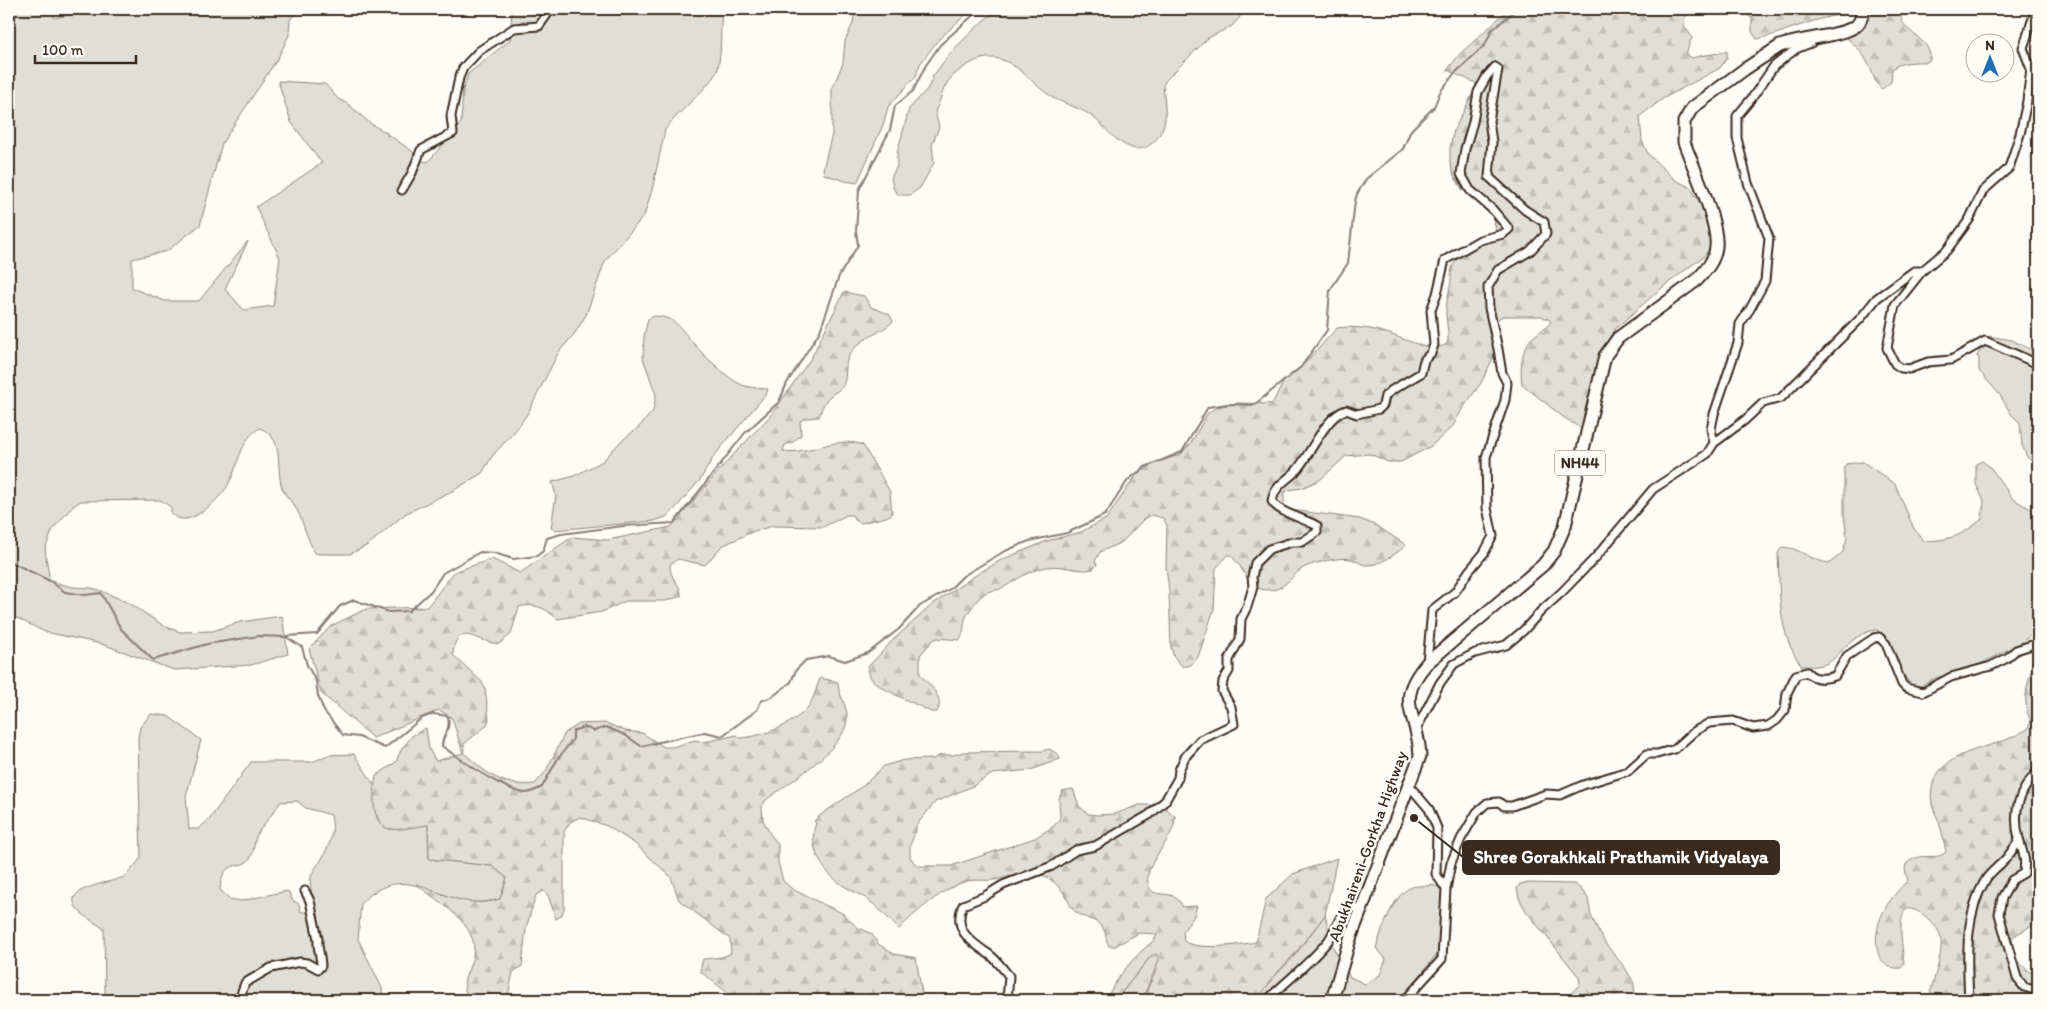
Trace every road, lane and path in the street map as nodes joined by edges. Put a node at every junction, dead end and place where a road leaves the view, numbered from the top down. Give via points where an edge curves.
1 (551, 9) edge
2 (1864, 9) edge
3 (2036, 9) edge
4 (1830, 35) junction
5 (402, 190) dead end
6 (1922, 271) junction
7 (2038, 364) edge
8 (1714, 443) junction
9 (2038, 643) edge
10 (1427, 663) junction
11 (1417, 728) junction
12 (2038, 771) edge
13 (1408, 789) junction
14 (2019, 840) junction
15 (1446, 889) junction
16 (305, 891) dead end
17 (1360, 915) junction
18 (2038, 991) edge
19 (239, 1000) edge
20 (1007, 1000) edge
21 (1267, 1000) edge
22 (1332, 1000) edge
23 (1405, 1000) edge
24 (1969, 1000) edge

1 - 5 street via 540,26 514,28 479,51 463,68 451,116 453,133 421,150
2 - 4 main road, Abukhaireni-Gorkha Highway / NH44 via 1860,22 1855,26
3 - 6 street via 2023,48 2030,68 2027,101 2009,168 1983,191 1969,220 1947,250
4 - 8 street via 1796,48 1774,66 1737,116 1737,138 1748,183 1769,238 1765,281 1740,324 1738,343 1714,414
4 - 10 main road, Abukhaireni-Gorkha Highway / NH44 via 1780,46 1699,102 1687,115 1684,142 1714,225 1714,257 1697,280 1618,338 1605,356 1565,526 1554,551 1532,576
6 - 7 street via 1895,305 1886,348 1895,364 1909,369 1928,362 1951,360 1985,341
6 - 8 street via 1914,271 1877,298 1781,398 1763,403
8 - 11 street via 1707,454 1653,489 1596,557 1524,630 1506,645 1454,664 1440,683
9 - 15 street via 2016,650 1991,666 1951,677 1923,692 1902,684 1886,644 1879,637 1874,638 1847,656 1835,676 1821,679 1807,672 1796,675 1785,710 1768,726 1753,728 1733,720 1709,722 1676,749 1647,754 1628,771 1583,784 1560,795 1546,794 1512,806 1499,802 1487,804 1477,812 1461,839 1451,863
10 - 11 main road, Abukhaireni-Gorkha Highway / NH44 via 1415,677 1408,700
10 - 20 street via 1432,610 1455,592 1484,553 1492,536 1487,508 1486,457 1505,400 1507,384 1489,308 1488,287 1498,270 1530,251 1546,234 1544,222 1525,210 1489,177 1492,142 1489,121 1498,69 1495,67 1478,92 1461,174 1470,190 1509,229 1503,234 1480,240 1445,260 1431,310 1434,345 1424,360 1421,373 1385,396 1379,409 1357,414 1346,410 1338,412 1295,472 1273,493 1275,507 1305,518 1317,526 1317,532 1302,542 1269,549 1255,563 1247,607 1241,619 1240,639 1223,681 1222,691 1231,707 1234,724 1200,740 1185,757 1166,801 1149,815 1094,846 1076,850 1052,866 963,905 959,924 967,938 991,956 1008,976
11 - 13 main road, Abukhaireni-Gorkha Highway / NH44 via 1420,756
12 - 14 street via 2015,809
13 - 15 street via 1412,789 1429,809 1437,828 1436,874
13 - 17 main road, Abukhaireni-Gorkha Highway / NH44
14 - 18 street via 2026,858 2024,873 2012,880 1998,914 2017,978 2024,987
14 - 24 street via 2008,857 1987,878 1977,898 1970,921
15 - 23 street via 1442,959
16 - 19 street via 310,901 321,966 318,969 300,962 271,968 245,983
17 - 21 street via 1356,908 1344,910 1329,940
17 - 22 main road, Abukhaireni-Gorkha Highway / NH44

